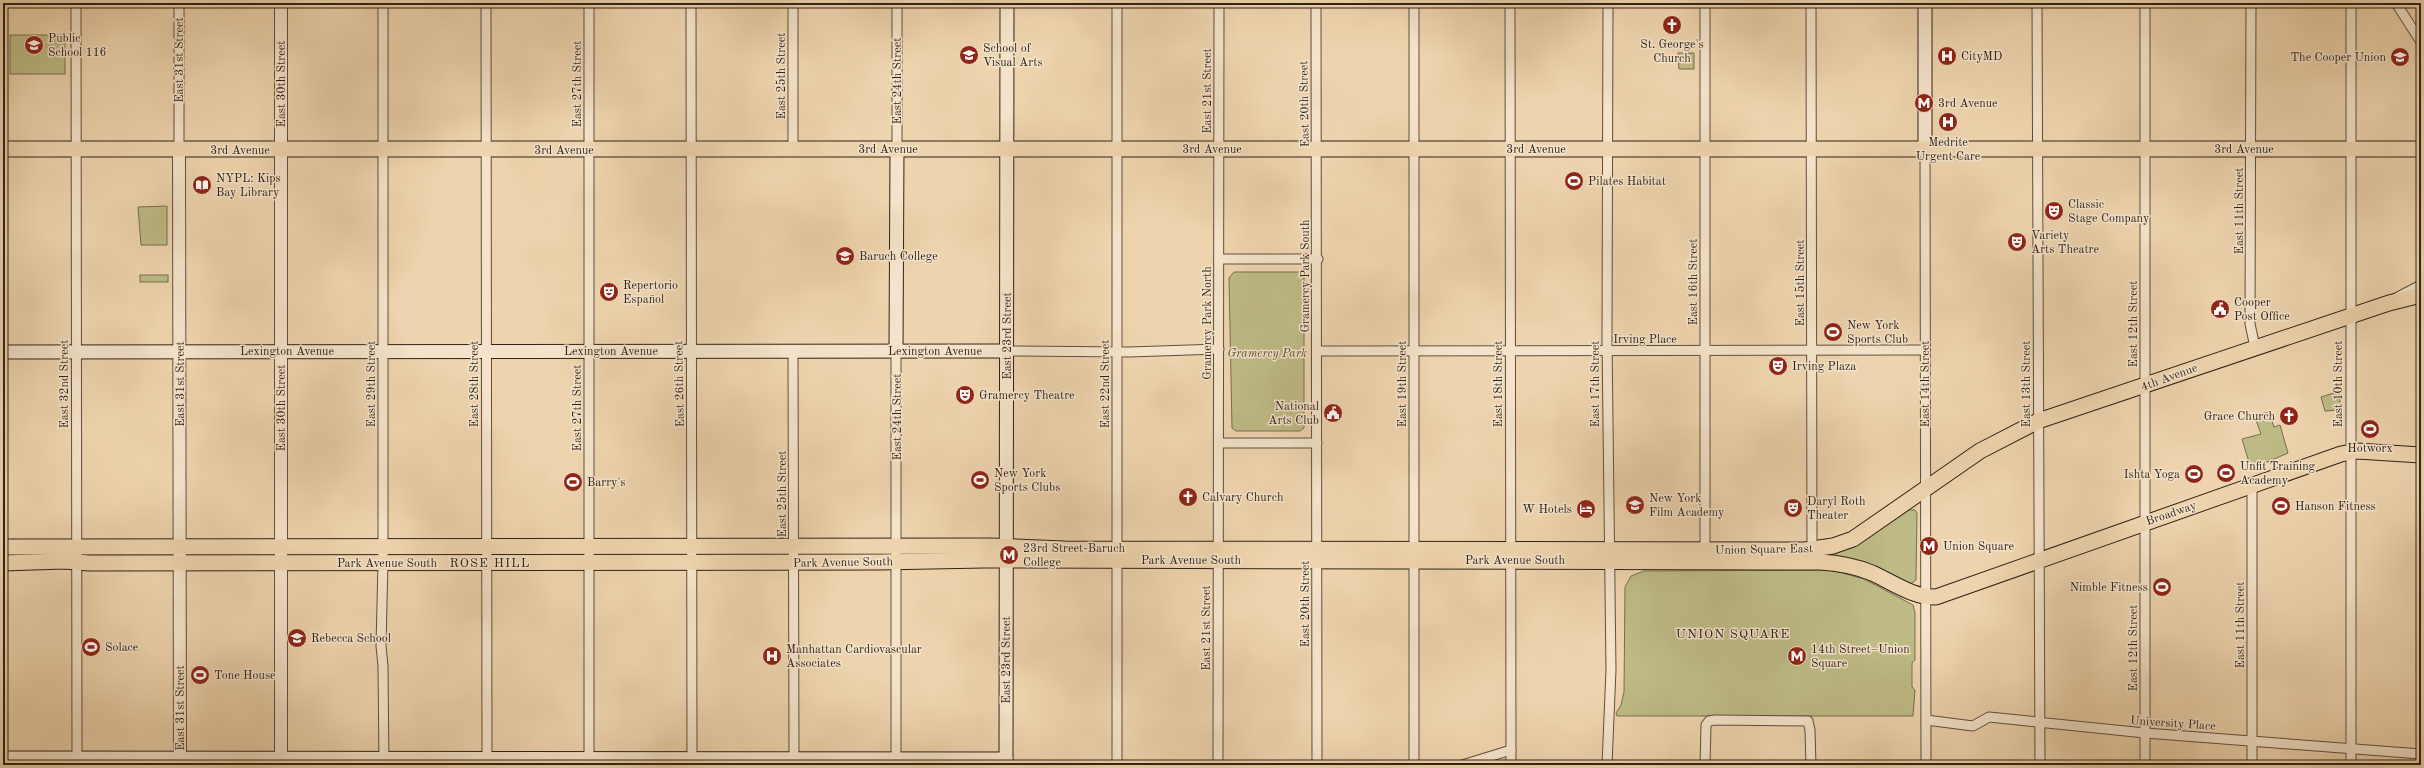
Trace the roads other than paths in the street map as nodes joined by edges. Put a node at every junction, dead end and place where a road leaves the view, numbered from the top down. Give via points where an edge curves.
1 (76, 3) edge
2 (179, 3) edge
3 (281, 3) edge
4 (382, 3) edge
5 (486, 3) edge
6 (589, 3) edge
7 (691, 3) edge
8 (793, 3) edge
9 (897, 3) edge
10 (1007, 3) edge
11 (1117, 3) edge
12 (1219, 3) edge
13 (1316, 3) edge
14 (1414, 3) edge
15 (1510, 3) edge
16 (1608, 3) edge
17 (1705, 3) edge
18 (1811, 3) edge
19 (1925, 3) edge
20 (2037, 3) edge
21 (2145, 3) edge
22 (2251, 3) edge
23 (2351, 3) edge
24 (2396, 3) edge
25 (2421, 42) edge
26 (2145, 148) junction
27 (2251, 148) junction
28 (3, 149) edge
29 (794, 149) junction
30 (897, 149) junction
31 (1006, 149) junction
32 (1117, 149) junction
33 (1219, 149) junction
34 (1316, 149) junction
35 (1414, 149) junction
36 (1510, 149) junction
37 (1608, 149) junction
38 (1705, 149) junction
39 (1812, 149) junction
40 (1925, 149) junction
41 (2037, 149) junction
42 (2351, 149) junction
43 (2421, 149) edge
44 (76, 150) junction
45 (179, 150) junction
46 (282, 150) junction
47 (383, 150) junction
48 (486, 150) junction
49 (589, 150) junction
50 (690, 150) junction
51 (1218, 204) joint
52 (1317, 204) joint
53 (1218, 259) junction
54 (1318, 259) junction
55 (2421, 285) edge
56 (2421, 296) edge
57 (2389, 303) junction
58 (2351, 316) junction
59 (2255, 347) junction
60 (1219, 349) junction
61 (1925, 350) junction
62 (180, 351) junction
63 (281, 351) junction
64 (383, 351) junction
65 (486, 351) junction
66 (588, 351) junction
67 (691, 351) junction
68 (793, 351) junction
69 (896, 351) junction
70 (1006, 351) junction
71 (1317, 351) junction
72 (1414, 351) junction
73 (1511, 351) junction
74 (1607, 351) junction
75 (1705, 351) junction
76 (1812, 351) junction
77 (3, 352) edge
78 (76, 352) junction
79 (1117, 352) junction
80 (2145, 385) junction
81 (2038, 421) junction
82 (1218, 443) junction
83 (1317, 443) junction
84 (2350, 452) junction
85 (2421, 455) edge
86 (2252, 485) junction
87 (1926, 489) junction
88 (2145, 522) junction
89 (691, 546) junction
90 (794, 546) junction
91 (3, 547) edge
92 (77, 547) junction
93 (180, 547) junction
94 (281, 547) junction
95 (383, 547) junction
96 (486, 547) junction
97 (589, 547) junction
98 (1006, 553) junction
99 (898, 554) junction
100 (1117, 554) junction
101 (1414, 554) junction
102 (1219, 555) junction
103 (1317, 555) junction
104 (1510, 555) junction
105 (1610, 555) junction
106 (1705, 556) junction
107 (1812, 556) junction
108 (2039, 560) junction
109 (77, 562) junction
110 (691, 562) junction
111 (794, 562) junction
112 (3, 563) edge
113 (180, 563) junction
114 (282, 563) junction
115 (383, 563) junction
116 (486, 563) junction
117 (589, 563) junction
118 (1926, 596) junction
119 (1926, 720) junction
120 (2040, 724) junction
121 (2145, 733) junction
122 (2252, 741) junction
123 (2351, 748) junction
124 (1511, 750) junction
125 (2421, 754) edge
126 (3, 758) edge
127 (794, 758) junction
128 (896, 759) junction
129 (77, 761) edge
130 (180, 761) edge
131 (282, 761) edge
132 (384, 761) edge
133 (487, 761) edge
134 (589, 761) edge
135 (692, 761) edge
136 (1006, 762) edge
137 (1117, 765) edge
138 (1218, 765) edge
139 (1317, 765) edge
140 (1414, 765) edge
141 (1462, 765) edge
142 (1511, 765) edge
143 (1607, 765) edge
144 (1705, 765) edge
145 (1811, 765) edge
146 (1926, 765) edge
147 (2040, 765) edge
148 (2145, 765) edge
149 (2252, 765) edge
150 (2351, 765) edge

1 - 44 street, East 32nd Street
2 - 45 street, East 31st Street
3 - 46 street, East 30th Street
4 - 47 street, East 29th Street
5 - 48 street, East 28th Street
6 - 49 street, East 27th Street
7 - 50 street, East 26th Street
8 - 29 street, East 25th Street
9 - 30 street, East 24th Street
10 - 31 main road, East 23rd Street
11 - 32 street, East 22nd Street
12 - 33 street, East 21st Street
13 - 34 street, East 20th Street
14 - 35 street, East 19th Street
15 - 36 street, East 18th Street
16 - 37 street, East 17th Street
17 - 38 street, East 16th Street
18 - 39 street, East 15th Street
19 - 40 main road, East 14th Street
20 - 41 street, East 13th Street
21 - 26 street, East 12th Street
22 - 27 street, East 11th Street
23 - 42 street, East 10th Street
24 - 25 street
26 - 27 main road, 3rd Avenue
26 - 41 main road, 3rd Avenue
26 - 80 street, East 12th Street
27 - 42 main road, 3rd Avenue
27 - 59 street, East 11th Street via 2250,324
28 - 44 main road, 3rd Avenue
29 - 30 main road, 3rd Avenue
29 - 50 main road, 3rd Avenue
30 - 31 main road, 3rd Avenue
30 - 69 main road, East 24th Street
31 - 32 main road, 3rd Avenue
31 - 70 main road, East 23rd Street
32 - 33 main road, 3rd Avenue
32 - 79 street, East 22nd Street
33 - 34 main road, 3rd Avenue
33 - 51 street, East 21st Street
34 - 35 main road, 3rd Avenue
34 - 52 street, East 20th Street
35 - 36 main road, 3rd Avenue
35 - 72 street, East 19th Street
36 - 37 main road, 3rd Avenue
36 - 73 street, East 18th Street
37 - 38 main road, 3rd Avenue
37 - 74 street, East 17th Street
38 - 39 main road, 3rd Avenue
38 - 75 street, East 16th Street
39 - 40 main road, 3rd Avenue
39 - 76 street, East 15th Street
40 - 41 main road, 3rd Avenue
40 - 61 street, East 14th Street
41 - 81 street, East 13th Street
42 - 43 main road, 3rd Avenue
42 - 58 street, East 10th Street
44 - 45 main road, 3rd Avenue
44 - 78 street, East 32nd Street
45 - 46 main road, 3rd Avenue
45 - 62 street, East 31st Street
46 - 47 main road, 3rd Avenue
46 - 63 street, East 30th Street
47 - 48 main road, 3rd Avenue
47 - 64 street, East 29th Street
48 - 49 main road, 3rd Avenue
48 - 65 street, East 28th Street
49 - 50 main road, 3rd Avenue
49 - 66 street, East 27th Street
50 - 67 street, East 26th Street
51 - 53 street, Gramercy Park North
52 - 54 street, Gramercy Park South
53 - 54 street
53 - 60 street, Gramercy Park North
54 - 71 street, Gramercy Park South
55 - 57 street, 4th Avenue
56 - 57 main road
57 - 58 main road, 4th Avenue
58 - 59 main road, 4th Avenue
58 - 84 street, East 10th Street
59 - 80 main road, 4th Avenue
60 - 79 street, Lexington Avenue
60 - 82 street, Gramercy Park North
61 - 76 street, Irving Place
61 - 87 street, East 14th Street
62 - 63 main road, Lexington Avenue
62 - 78 main road, Lexington Avenue
62 - 93 street, East 31st Street
63 - 64 main road, Lexington Avenue
63 - 94 street, East 30th Street
64 - 65 main road, Lexington Avenue
64 - 95 street, East 29th Street
65 - 66 main road, Lexington Avenue
65 - 96 street, East 28th Street
66 - 67 main road, Lexington Avenue
66 - 97 street, East 27th Street
67 - 68 main road, Lexington Avenue
67 - 89 street, East 26th Street
68 - 69 main road, Lexington Avenue
68 - 90 street, East 25th Street
69 - 70 main road, Lexington Avenue
69 - 99 street, East 24th Street
70 - 79 street, Lexington Avenue
70 - 98 main road, East 23rd Street
71 - 72 street, Irving Place
71 - 83 street, Gramercy Park South
72 - 73 street, Irving Place
72 - 101 street, East 19th Street
73 - 74 street, Irving Place
73 - 104 street, East 18th Street
74 - 75 street, Irving Place
74 - 105 street, East 17th Street
75 - 76 street, Irving Place
75 - 106 street, East 16th Street
76 - 107 street, East 15th Street
77 - 78 main road, Lexington Avenue
78 - 92 street, East 32nd Street
79 - 100 street, East 22nd Street
80 - 81 main road, 4th Avenue
80 - 88 street, East 12th Street
81 - 87 main road, 4th Avenue via 1980,451
81 - 108 street, East 13th Street
82 - 83 street
82 - 102 street, East 21st Street
83 - 103 street, East 20th Street
84 - 85 main road, Broadway
84 - 86 main road, Broadway
84 - 123 street, East 10th Street
86 - 88 main road, Broadway
86 - 122 street, East 11th Street
87 - 107 main road, Union Square East via 1853,539
87 - 118 street, East 14th Street
88 - 108 main road, Broadway
88 - 121 street, East 12th Street
89 - 90 main road, Park Avenue South
89 - 97 main road, Park Avenue South
89 - 110 street, East 26th Street
90 - 99 main road, Park Avenue South
90 - 111 street, East 25th Street
91 - 92 main road, Park Avenue South
92 - 93 main road, Park Avenue South
92 - 109 street, East 32nd Street
93 - 94 main road, Park Avenue South
93 - 113 street, East 31st Street
94 - 95 main road, Park Avenue South
94 - 114 street, East 30th Street
95 - 96 main road, Park Avenue South
95 - 115 street, East 29th Street
96 - 97 main road, Park Avenue South
96 - 116 street, East 28th Street
97 - 117 street, East 27th Street
98 - 99 main road, Park Avenue South
98 - 100 main road, Park Avenue South
98 - 136 main road, East 23rd Street
99 - 111 main road, Park Avenue South
99 - 128 street, East 24th Street
100 - 102 main road, Park Avenue South
100 - 137 street, East 22nd Street
101 - 103 main road, Park Avenue South
101 - 104 main road, Park Avenue South
101 - 140 street, East 19th Street
102 - 103 main road, Park Avenue South
102 - 138 street, East 21st Street
103 - 139 street, East 20th Street
104 - 105 main road, Park Avenue South
104 - 124 street, East 18th Street
105 - 106 main road, Union Square East
105 - 143 street, East 17th Street via 1611,670
106 - 107 main road, Union Square East
107 - 118 main road, Union Square East via 1852,566 1912,593
108 - 118 main road, Broadway via 1944,595
108 - 120 street, East 13th Street
109 - 112 main road, Park Avenue South
109 - 113 main road, Park Avenue South
109 - 129 street, East 32nd Street
110 - 111 main road, Park Avenue South
110 - 117 main road, Park Avenue South
110 - 135 street, East 26th Street
111 - 127 street, East 25th Street
113 - 114 main road, Park Avenue South
113 - 130 street, East 31st Street
114 - 115 main road, Park Avenue South
114 - 131 street, East 30th Street
115 - 116 main road, Park Avenue South
115 - 132 street, East 29th Street via 381,646
116 - 117 main road, Park Avenue South
116 - 133 street, East 28th Street
117 - 134 street, East 27th Street
118 - 119 street, East 14th Street
119 - 120 street, University Place via 1973,726 1988,717 2030,720
119 - 146 street, East 14th Street
120 - 121 street, University Place
120 - 147 street, East 13th Street
121 - 122 street, University Place
121 - 148 street, East 12th Street
122 - 123 street, University Place
122 - 149 street, East 11th Street
123 - 125 street, University Place
123 - 150 street, East 10th Street
124 - 141 street
124 - 142 street, East 18th Street
126 - 129 main road
127 - 128 main road
127 - 135 main road
128 - 136 main road
129 - 130 main road
130 - 131 main road
131 - 132 main road
132 - 133 main road
133 - 134 main road
134 - 135 main road
144 - 145 street via 1705,729 1709,721 1808,721

